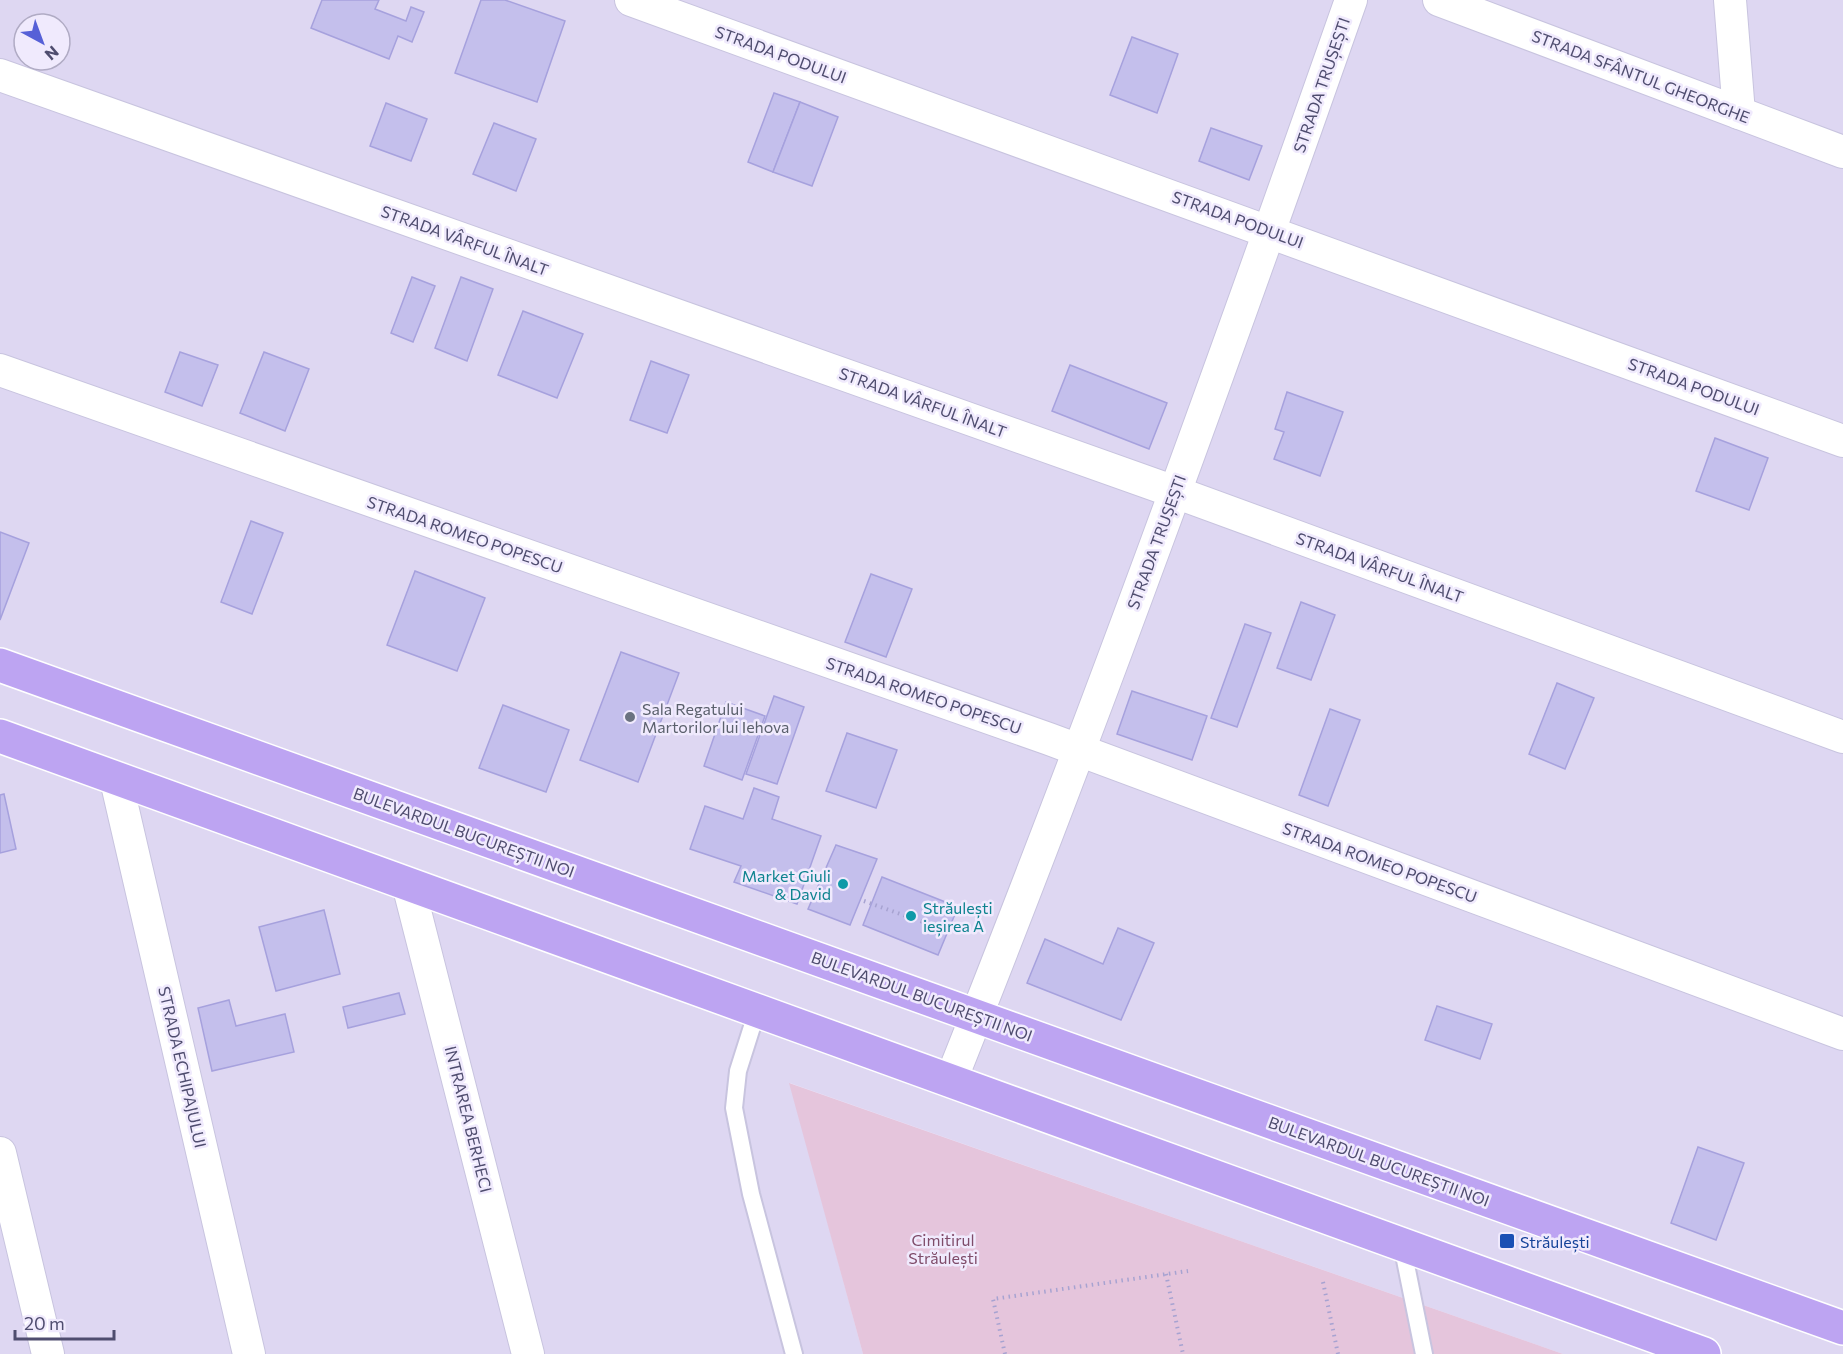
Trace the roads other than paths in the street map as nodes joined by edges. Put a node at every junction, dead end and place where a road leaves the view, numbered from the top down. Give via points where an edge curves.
1 (632, 0) edge
2 (1351, 0) edge
3 (1439, 0) edge
4 (1730, 0) edge
5 (0, 75) edge
6 (1739, 113) junction
7 (1843, 152) edge
8 (1270, 230) junction
9 (0, 370) edge
10 (1843, 441) edge
11 (1175, 492) junction
12 (0, 665) edge
13 (0, 736) edge
14 (1843, 737) edge
15 (1078, 750) junction
16 (116, 780) junction
17 (408, 884) junction
18 (757, 1011) junction
19 (978, 1014) junction
20 (1843, 1034) edge
21 (951, 1080) junction
22 (0, 1153) edge
23 (1402, 1245) junction
24 (1843, 1328) edge
25 (48, 1354) edge
26 (249, 1354) edge
27 (528, 1354) edge
28 (794, 1354) edge
29 (1424, 1354) edge
30 (1704, 1354) edge

1 - 8 street, STRADA PODULUI
2 - 8 street, STRADA TRUȘEȘTI
3 - 6 street, STRADA SFÂNTUL GHEORGHE
4 - 6 street
5 - 11 street, STRADA VÂRFUL ÎNALT
6 - 7 street, STRADA SFÂNTUL GHEORGHE
8 - 10 street, STRADA PODULUI
8 - 11 street, STRADA TRUȘEȘTI
9 - 15 street, STRADA ROMEO POPESCU
11 - 14 street, STRADA VÂRFUL ÎNALT
11 - 15 street, STRADA TRUȘEȘTI
12 - 19 main road, BULEVARDUL BUCUREȘTII NOI
13 - 16 main road
15 - 19 street, STRADA TRUȘEȘTI
15 - 20 street, STRADA ROMEO POPESCU
16 - 17 main road
16 - 26 street, STRADA ECHIPAJULUI
17 - 18 main road
17 - 27 street, INTRAREA BERHECI
18 - 21 main road
18 - 28 lane via 738,1071 734,1108 751,1194
19 - 21 street, STRADA TRUȘEȘTI
19 - 24 main road, BULEVARDUL BUCUREȘTII NOI
21 - 23 main road
22 - 25 street
23 - 29 lane
23 - 30 main road

